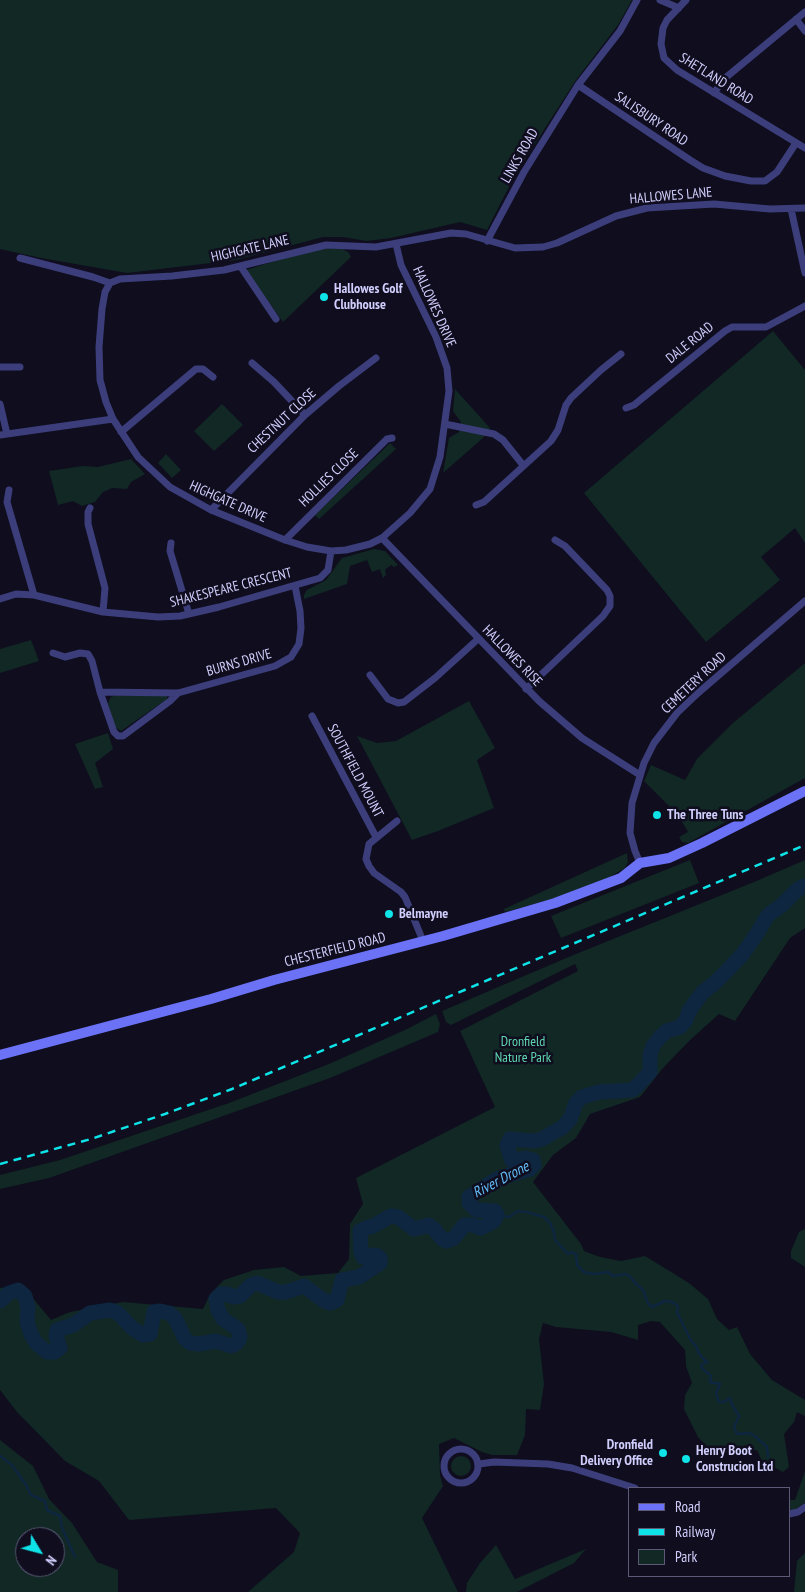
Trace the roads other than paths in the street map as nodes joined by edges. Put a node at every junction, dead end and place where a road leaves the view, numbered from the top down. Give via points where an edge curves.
1 (637, 0) edge
2 (660, 0) edge
3 (686, 0) edge
4 (678, 8) junction
5 (805, 12) edge
6 (796, 19) junction
7 (805, 31) edge
8 (578, 84) junction
9 (714, 93) junction
10 (796, 143) junction
11 (805, 148) edge
12 (805, 208) edge
13 (791, 209) junction
14 (487, 241) junction
15 (396, 244) junction
16 (20, 258) dead end
17 (241, 267) junction
18 (805, 273) edge
19 (110, 283) junction
20 (805, 306) edge
21 (276, 319) dead end
22 (621, 354) dead end
23 (376, 358) dead end
24 (252, 363) dead end
25 (0, 367) edge
26 (20, 367) dead end
27 (213, 377) dead end
28 (0, 404) edge
29 (626, 408) dead end
30 (305, 416) junction
31 (113, 419) junction
32 (445, 424) junction
33 (121, 432) junction
34 (4, 435) edge
35 (392, 438) dead end
36 (523, 465) junction
37 (9, 490) dead end
38 (476, 505) dead end
39 (90, 508) dead end
40 (211, 510) junction
41 (382, 538) junction
42 (285, 540) junction
43 (555, 540) dead end
44 (171, 544) dead end
45 (331, 551) junction
46 (294, 586) junction
47 (34, 595) junction
48 (0, 599) edge
49 (805, 601) edge
50 (103, 612) junction
51 (190, 614) junction
52 (478, 639) junction
53 (53, 653) dead end
54 (370, 675) dead end
55 (526, 689) junction
56 (100, 692) junction
57 (178, 693) junction
58 (312, 716) dead end
59 (640, 775) junction
60 (805, 791) edge
61 (396, 821) dead end
62 (376, 837) junction
63 (640, 863) junction
64 (423, 941) junction
65 (0, 1055) edge
66 (478, 1464) junction
67 (632, 1487) edge
68 (805, 1507) edge
69 (790, 1514) edge

1 - 8 street via 620,31
2 - 4 street
3 - 4 street, SHETLAND ROAD
4 - 9 street, SHETLAND ROAD via 663,28 662,53 668,63
5 - 6 street
6 - 7 street
6 - 9 street via 724,79
8 - 10 street, SALISBURY ROAD via 690,160 725,176 765,181 776,172
8 - 14 street, LINKS ROAD via 524,172
9 - 10 street, SHETLAND ROAD
10 - 11 street, SHETLAND ROAD
12 - 13 street, HALLOWES LANE
13 - 14 street, HALLOWES LANE via 714,204 648,208 616,216 543,247 515,248
13 - 18 street
14 - 15 street, HIGHGATE LANE via 457,233
15 - 17 street, HIGHGATE LANE via 312,247
15 - 32 street, HALLOWES DRIVE via 404,270 444,360 449,391
16 - 19 street
17 - 19 street, HIGHGATE LANE via 120,279
17 - 21 street
19 - 31 street, HIGHGATE DRIVE via 102,309 99,368 102,389
20 - 29 street, DALE ROAD via 766,328 732,327
22 - 36 street via 577,390 566,405 556,435
23 - 30 street, CHESTNUT CLOSE
24 - 30 street
25 - 26 street
27 - 33 street via 203,369 196,370
28 - 34 street
30 - 40 street, CHESTNUT CLOSE
31 - 33 street, HIGHGATE DRIVE
31 - 34 street
32 - 36 street via 494,434
32 - 41 street, HALLOWES DRIVE via 430,489 410,513
33 - 40 street, HIGHGATE DRIVE via 138,457 163,482
35 - 42 street, HOLLIES CLOSE via 387,439
36 - 38 street via 484,502
37 - 47 street via 6,502
39 - 50 street via 88,524 105,588
40 - 42 street, HIGHGATE DRIVE
41 - 45 street, HIGHGATE DRIVE via 360,548
41 - 52 street, HALLOWES RISE
42 - 45 street, HIGHGATE DRIVE via 307,548
43 - 55 street via 565,546 607,590 610,606
44 - 51 street via 170,551
45 - 46 street, SHAKESPEARE CRESCENT via 330,564 320,578
46 - 51 street, SHAKESPEARE CRESCENT
46 - 57 street, BURNS DRIVE via 301,628 299,644 291,657 275,666
47 - 48 street, SHAKESPEARE CRESCENT via 16,594
47 - 50 street, SHAKESPEARE CRESCENT
49 - 59 street, CEMETERY ROAD via 677,713 654,743
50 - 51 street, SHAKESPEARE CRESCENT via 166,617
52 - 54 street via 404,702 388,699
52 - 55 street, HALLOWES RISE
53 - 56 street, BURNS DRIVE via 65,657 88,654
55 - 59 street, HALLOWES RISE via 582,738
56 - 57 street, BURNS DRIVE
56 - 57 street, BURNS DRIVE via 118,736
58 - 62 street, SOUTHFIELD MOUNT
59 - 63 street, CEMETERY ROAD via 630,824 632,842
60 - 63 main road, CHESTERFIELD ROAD via 724,834 669,858
61 - 62 street
62 - 64 street via 366,851 369,866 401,892
63 - 64 main road, CHESTERFIELD ROAD via 622,878 562,901
64 - 65 main road, CHESTERFIELD ROAD
66 - 66 street via 475,1476 461,1484 450,1480 444,1465 448,1454 458,1449 470,1451
66 - 67 street via 548,1464
68 - 69 street

